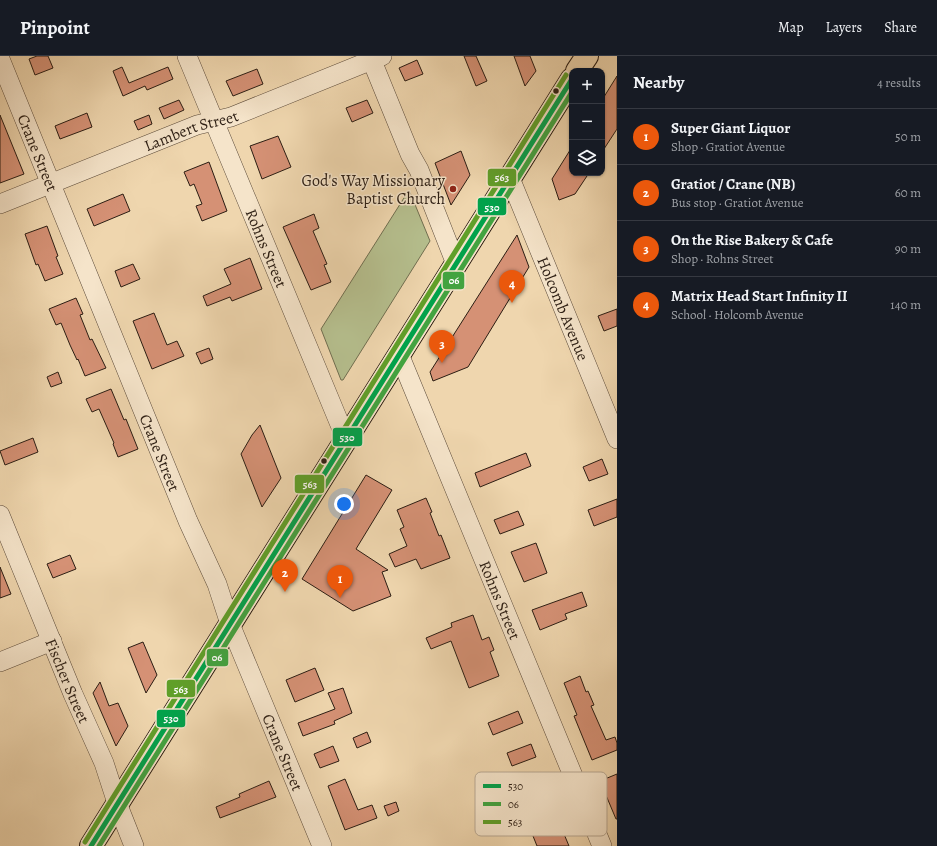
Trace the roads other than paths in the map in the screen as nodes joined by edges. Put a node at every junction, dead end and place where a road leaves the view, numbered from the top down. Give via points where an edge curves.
1 (187, 56) edge
2 (586, 56) edge
3 (375, 57) edge
4 (0, 59) edge
5 (579, 68) edge
6 (569, 84) edge
7 (214, 121) junction
8 (510, 178) junction
9 (51, 184) junction
10 (0, 204) edge
11 (456, 264) junction
12 (399, 354) junction
13 (612, 411) edge
14 (346, 439) junction
15 (617, 439) edge
16 (0, 515) edge
17 (230, 624) junction
18 (52, 641) junction
19 (0, 662) edge
20 (571, 772) edge
21 (118, 803) junction
22 (598, 836) edge
23 (91, 846) edge
24 (134, 846) edge
25 (322, 846) edge
26 (602, 846) edge

1 - 7 street, Rohns Street
2 - 5 main road
3 - 7 street, Lambert Street via 231,117
3 - 11 street via 410,154 419,170
4 - 9 street, Crane Street
6 - 8 main road
7 - 9 street, Lambert Street via 197,125
7 - 14 street, Rohns Street
8 - 11 main road
8 - 13 street, Holcomb Avenue
9 - 10 street, Lambert Street
9 - 17 street, Crane Street via 188,521 217,584
11 - 12 main road
12 - 14 main road
12 - 20 street, Rohns Street
13 - 15 street, Holcomb Avenue
14 - 17 main road
16 - 18 street, Fischer Street
17 - 21 main road
17 - 25 street, Crane Street
18 - 19 street
18 - 21 street, Fischer Street via 104,763
21 - 23 main road
21 - 24 street, Fischer Street
22 - 26 street, Rohns Street

